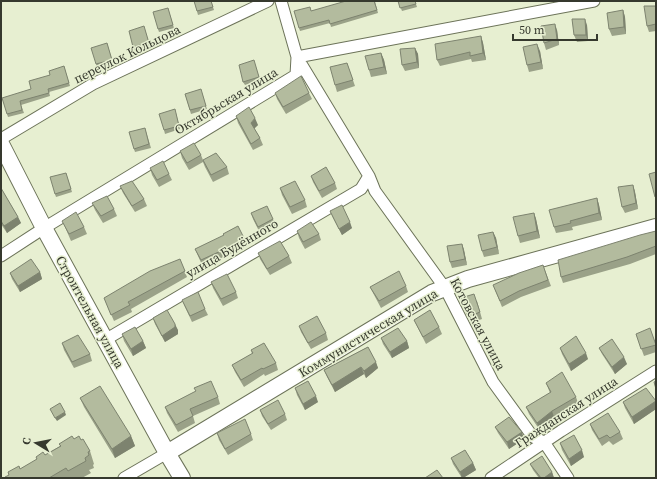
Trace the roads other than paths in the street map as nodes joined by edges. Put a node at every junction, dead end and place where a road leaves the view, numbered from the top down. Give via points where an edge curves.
1 (268, 1) edge
2 (281, 1) edge
3 (594, 1) edge
4 (297, 57) junction
5 (1, 139) edge
6 (1, 144) edge
7 (369, 176) junction
8 (656, 227) edge
9 (44, 228) junction
10 (1, 256) edge
11 (445, 288) junction
12 (105, 340) junction
13 (656, 371) edge
14 (544, 442) junction
15 (167, 453) junction
16 (124, 478) edge
17 (182, 478) edge
18 (492, 478) edge
19 (568, 478) edge

1 - 5 street, переулок Кольцова via 93,84
2 - 4 street
3 - 4 street
4 - 7 street, Котовская улица
4 - 9 street, Октябрьская улица via 296,75
6 - 9 street, Строительная улица
7 - 11 street, Котовская улица via 375,191
7 - 12 street, улица Будённого via 361,189
8 - 11 street, Коммунистическая улица via 468,279
9 - 10 street, Октябрьская улица
9 - 12 street, Строительная улица
11 - 14 street, Котовская улица via 493,382 533,437
11 - 15 street, Коммунистическая улица
12 - 15 street, Строительная улица
13 - 14 street, Гражданская улица
14 - 18 street, Гражданская улица
14 - 19 street, Котовская улица
15 - 16 street, Коммунистическая улица
15 - 17 street, Строительная улица

